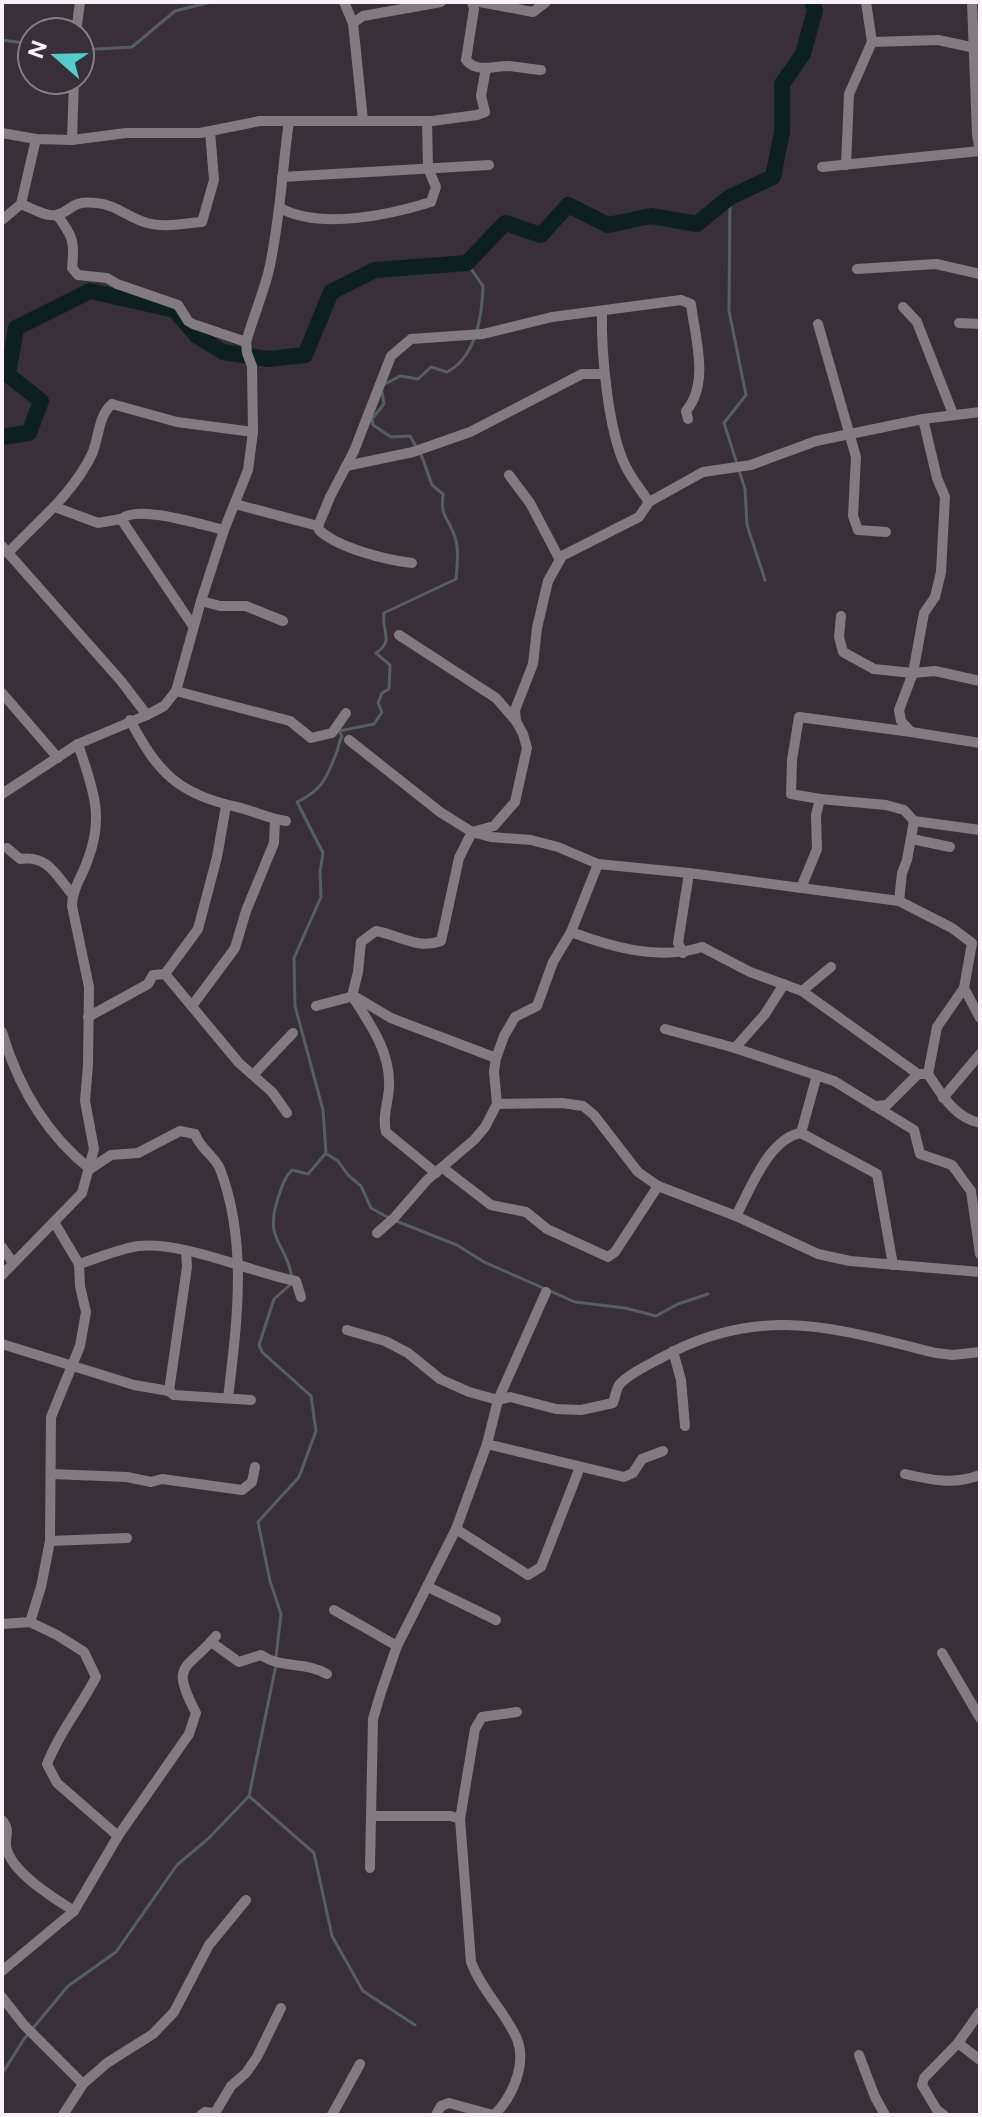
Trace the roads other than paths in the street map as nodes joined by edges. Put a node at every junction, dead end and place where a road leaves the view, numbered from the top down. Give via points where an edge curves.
1 (344, 2) edge
2 (441, 2) edge
3 (472, 2) edge
4 (480, 2) edge
5 (546, 2) edge
6 (866, 2) edge
7 (972, 2) edge
8 (353, 23) junction
9 (872, 42) junction
10 (978, 49) edge
11 (486, 68) junction
12 (541, 70) dead end
13 (73, 96) edge
14 (363, 120) junction
15 (289, 121) junction
16 (427, 121) junction
17 (210, 131) junction
18 (2, 133) edge
19 (36, 139) junction
20 (72, 140) junction
21 (980, 152) edge
22 (489, 165) dead end
23 (846, 165) junction
24 (822, 167) dead end
25 (428, 168) junction
26 (282, 177) junction
27 (21, 204) junction
28 (280, 208) junction
29 (57, 215) junction
30 (2, 220) edge
31 (857, 269) dead end
32 (980, 274) edge
33 (903, 307) dead end
34 (602, 312) junction
35 (959, 323) dead end
36 (818, 324) dead end
37 (980, 324) edge
38 (246, 347) junction
39 (604, 374) junction
40 (980, 412) edge
41 (953, 414) junction
42 (688, 419) dead end
43 (923, 419) junction
44 (253, 432) junction
45 (851, 434) junction
46 (346, 466) junction
47 (509, 475) dead end
48 (649, 502) junction
49 (235, 504) junction
50 (55, 507) junction
51 (121, 519) junction
52 (318, 526) junction
53 (224, 530) junction
54 (886, 532) dead end
55 (5, 549) edge
56 (560, 560) junction
57 (412, 563) dead end
58 (201, 601) junction
59 (841, 616) dead end
60 (283, 621) dead end
61 (193, 626) junction
62 (399, 635) dead end
63 (913, 673) junction
64 (980, 681) edge
65 (176, 691) junction
66 (2, 693) edge
67 (346, 713) dead end
68 (147, 715) junction
69 (130, 720) junction
70 (516, 721) junction
71 (911, 732) junction
72 (349, 740) dead end
73 (980, 743) edge
74 (78, 744) junction
75 (58, 758) junction
76 (2, 794) edge
77 (820, 799) junction
78 (226, 806) junction
79 (914, 821) junction
80 (980, 830) edge
81 (472, 832) junction
82 (912, 839) junction
83 (950, 847) dead end
84 (7, 848) dead end
85 (598, 864) junction
86 (689, 873) junction
87 (801, 888) junction
88 (72, 894) junction
89 (899, 901) junction
90 (571, 932) junction
91 (683, 953) junction
92 (831, 967) dead end
93 (165, 974) junction
94 (784, 984) junction
95 (964, 988) junction
96 (802, 991) junction
97 (352, 996) junction
98 (192, 1006) junction
99 (316, 1006) dead end
100 (88, 1017) junction
101 (980, 1018) edge
102 (665, 1029) dead end
103 (2, 1032) edge
104 (293, 1033) dead end
105 (735, 1048) junction
106 (980, 1054) edge
107 (496, 1058) junction
108 (923, 1074) junction
109 (253, 1075) junction
110 (817, 1075) junction
111 (943, 1098) junction
112 (497, 1104) junction
113 (874, 1106) junction
114 (287, 1113) dead end
115 (980, 1123) edge
116 (801, 1133) junction
117 (90, 1169) junction
118 (439, 1170) junction
119 (658, 1186) junction
120 (736, 1216) junction
121 (54, 1222) junction
122 (377, 1233) dead end
123 (2, 1247) edge
124 (186, 1251) junction
125 (980, 1254) edge
126 (13, 1263) junction
127 (79, 1264) junction
128 (893, 1265) junction
129 (238, 1266) junction
130 (980, 1272) edge
131 (2, 1275) edge
132 (546, 1292) dead end
133 (301, 1297) dead end
134 (347, 1330) dead end
135 (2, 1344) edge
136 (673, 1351) junction
137 (980, 1352) edge
138 (71, 1367) junction
139 (169, 1391) junction
140 (228, 1398) junction
141 (251, 1400) dead end
142 (498, 1400) junction
143 (685, 1426) dead end
144 (487, 1444) junction
145 (663, 1451) dead end
146 (255, 1467) dead end
147 (580, 1467) junction
148 (51, 1474) junction
149 (905, 1474) dead end
150 (980, 1475) edge
151 (456, 1529) junction
152 (127, 1538) dead end
153 (50, 1541) junction
154 (428, 1587) junction
155 (334, 1610) dead end
156 (496, 1620) dead end
157 (30, 1622) junction
158 (2, 1624) edge
159 (397, 1646) junction
160 (942, 1653) dead end
161 (327, 1674) dead end
162 (517, 1712) dead end
163 (980, 1718) edge
164 (371, 1816) junction
165 (460, 1819) junction
166 (2, 1820) edge
167 (118, 1836) junction
168 (370, 1868) dead end
169 (246, 1900) dead end
170 (74, 1911) junction
171 (2, 1971) edge
172 (2, 1997) edge
173 (281, 2008) dead end
174 (980, 2012) edge
175 (958, 2043) junction
176 (859, 2055) dead end
177 (980, 2060) edge
178 (360, 2064) dead end
179 (83, 2084) junction
180 (216, 2114) edge
181 (63, 2115) edge
182 (201, 2115) edge
183 (332, 2115) edge
184 (436, 2115) edge
185 (494, 2115) edge
186 (885, 2115) edge
187 (944, 2115) edge

1 - 8 street
2 - 8 street via 363,16
3 - 11 street via 466,60
4 - 5 street via 533,12
6 - 9 street
7 - 10 street
8 - 14 street
9 - 10 street via 938,40
9 - 23 street via 849,94
10 - 21 street
11 - 12 street
11 - 16 street via 481,96 485,112
13 - 20 street
14 - 15 street
14 - 16 street
15 - 17 street
15 - 26 street
16 - 25 street
17 - 20 street
17 - 29 street via 214,180 202,222 144,223 99,203 78,202
18 - 19 street
19 - 20 street
19 - 27 street
21 - 23 street
22 - 25 street
23 - 24 street
25 - 26 street
25 - 28 street via 436,187 431,202 417,206 373,216 321,218
26 - 28 street
27 - 29 street
27 - 30 street
28 - 38 street via 268,274
29 - 38 street via 75,246 72,268 78,275 107,278 178,305 188,321
31 - 32 street via 936,264
33 - 41 street via 917,322
34 - 39 street
34 - 42 street via 681,300 691,304 699,362 697,399 686,411
34 - 46 street via 552,317 483,334 411,339 391,356
35 - 37 street
36 - 45 street
38 - 44 street via 252,366
39 - 46 street via 582,374 470,432
39 - 48 street via 624,465
40 - 41 street
41 - 43 street
43 - 45 street
43 - 63 street via 945,497 941,572 935,597 924,613
44 - 49 street via 248,470
44 - 50 street via 177,422 112,404 85,468
45 - 48 street via 751,465 703,472
45 - 54 street via 858,530
46 - 52 street
47 - 56 street
48 - 56 street via 639,517
49 - 52 street
49 - 53 street
50 - 51 street via 98,523
50 - 55 street
51 - 53 street via 146,513
51 - 61 street
52 - 57 street via 328,539
53 - 58 street
55 - 68 street
56 - 70 street via 548,581
58 - 60 street via 246,606
58 - 61 street
59 - 63 street via 843,652 874,669
61 - 65 street
62 - 70 street via 496,698
63 - 64 street via 935,671
63 - 71 street via 899,710
65 - 67 street via 290,721 311,738 332,733
65 - 68 street
66 - 75 street
68 - 69 street
69 - 74 street
69 - 78 street via 150,758 178,785
70 - 81 street via 527,748 515,802 494,826
71 - 73 street
71 - 77 street via 799,717 791,794
72 - 81 street
74 - 75 street
74 - 88 street via 98,821 96,839
75 - 76 street
77 - 79 street via 886,805 904,810
77 - 87 street via 817,849
78 - 93 street via 198,929
78 - 98 street via 280,820 235,948
79 - 80 street
79 - 82 street
81 - 85 street via 531,840
81 - 97 street via 459,858 441,941 429,946 376,931 361,942
82 - 83 street
82 - 89 street
84 - 88 street via 20,859 45,862
85 - 86 street
85 - 90 street
86 - 87 street
86 - 91 street via 678,943
87 - 89 street
88 - 100 street via 89,987
89 - 95 street via 972,943
90 - 91 street via 628,950
90 - 107 street via 537,1006 515,1017
91 - 94 street via 702,947
92 - 96 street
93 - 98 street
93 - 100 street via 153,975 148,984
94 - 96 street
94 - 105 street
95 - 101 street
95 - 108 street via 937,1027
96 - 108 street
97 - 99 street
97 - 107 street via 391,1018
97 - 118 street via 377,1034 389,1068 386,1132
98 - 109 street
100 - 117 street via 85,1101 94,1149
102 - 105 street
103 - 117 street via 36,1112 67,1151
104 - 109 street
105 - 110 street
106 - 111 street
107 - 112 street
108 - 111 street
108 - 113 street via 887,1105
109 - 114 street
110 - 113 street
110 - 116 street
111 - 115 street via 960,1115
112 - 118 street via 485,1127
112 - 119 street via 583,1106 638,1172
113 - 125 street via 914,1130 920,1154 952,1165 971,1191
116 - 120 street via 782,1140 771,1152
116 - 128 street via 877,1174
117 - 121 street via 82,1193
117 - 129 street via 111,1155 138,1153 180,1131 195,1134 219,1166
118 - 119 street via 491,1205 526,1212 547,1229 608,1257
118 - 122 street
119 - 120 street
120 - 128 street via 818,1254
121 - 126 street
121 - 127 street
123 - 126 street
124 - 127 street via 138,1246
124 - 129 street
124 - 139 street
126 - 131 street
127 - 138 street via 86,1312
128 - 130 street
129 - 133 street via 290,1280
129 - 140 street
132 - 142 street
134 - 142 street via 385,1341 440,1379
135 - 138 street
136 - 137 street via 736,1328 769,1324 837,1328 953,1355
136 - 142 street via 620,1385 613,1403 581,1410 510,1397
136 - 143 street
138 - 139 street
138 - 148 street via 51,1417
139 - 140 street
140 - 141 street
142 - 144 street
144 - 147 street
144 - 151 street
145 - 147 street via 642,1459 624,1477
146 - 148 street via 252,1482 242,1490 162,1479
147 - 151 street via 541,1567 528,1575
148 - 153 street
149 - 150 street via 942,1482
151 - 154 street
152 - 153 street
153 - 157 street
154 - 156 street
154 - 159 street
155 - 159 street
157 - 158 street
157 - 167 street via 84,1652 96,1677 47,1764 57,1783
159 - 164 street via 373,1719
160 - 163 street
161 - 167 street via 261,1655 239,1662 214,1639 183,1669 182,1684 196,1713 189,1734
162 - 165 street via 482,1717 475,1729
164 - 165 street
164 - 168 street
165 - 185 street via 471,1962 517,2040 520,2061 503,2107
166 - 170 street via 9,1856 45,1892
167 - 170 street
169 - 179 street via 209,1945 174,2012 153,2034
170 - 171 street
172 - 179 street
173 - 180 street via 257,2057 231,2086
174 - 175 street
175 - 177 street
175 - 187 street via 922,2085
176 - 186 street
178 - 183 street
179 - 181 street
180 - 182 street
184 - 185 street via 449,2103

